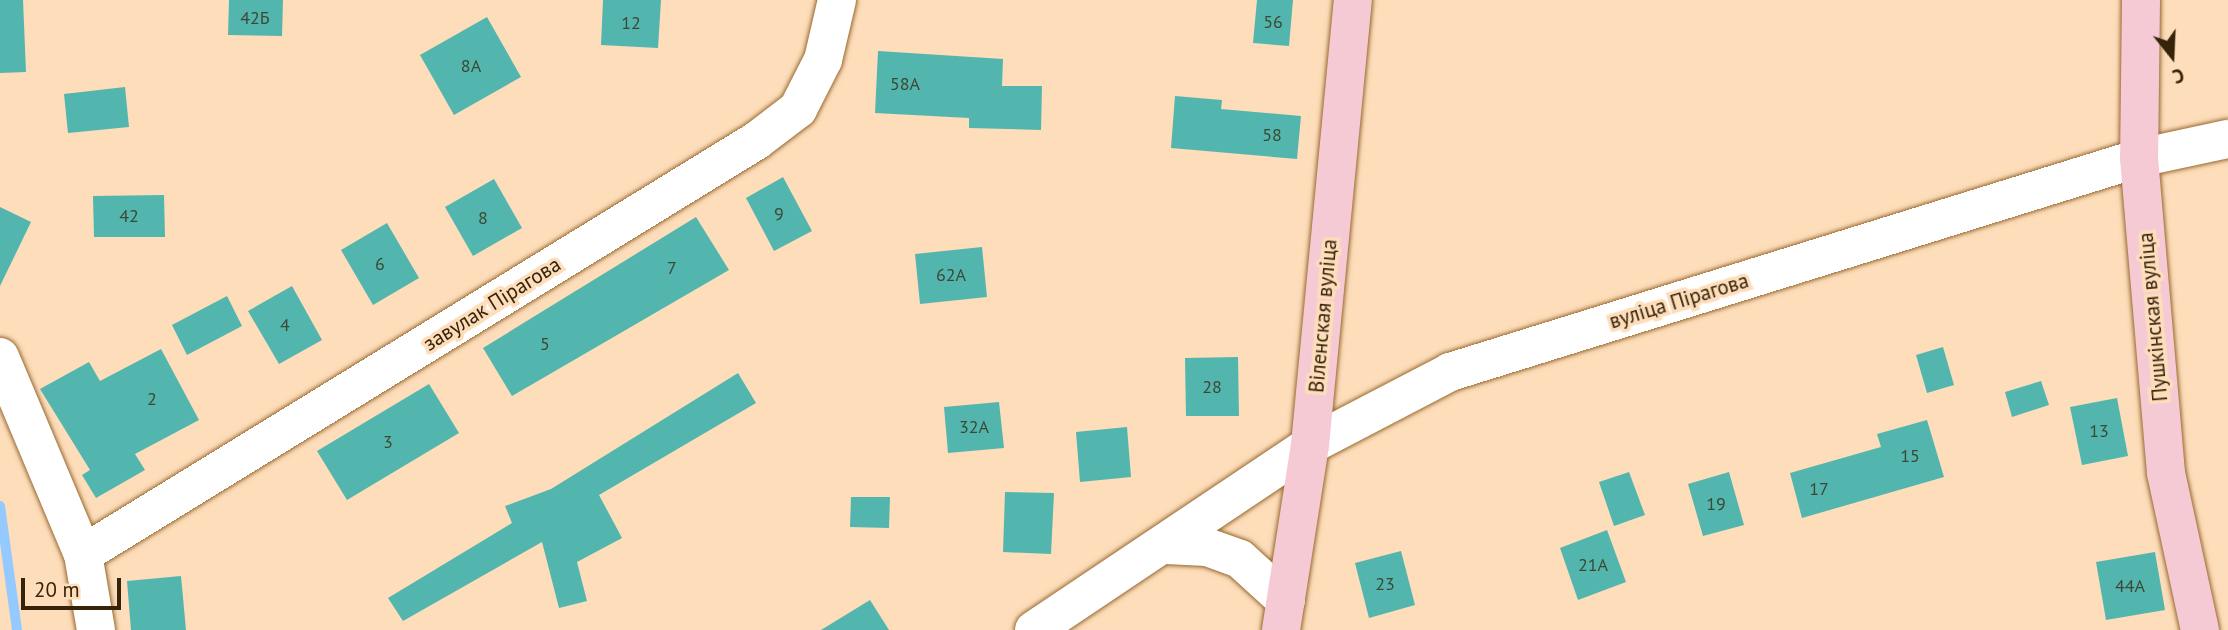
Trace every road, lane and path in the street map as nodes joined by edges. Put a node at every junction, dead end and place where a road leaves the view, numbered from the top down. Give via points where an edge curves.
1 (837, 0) edge
2 (1353, 0) edge
3 (2141, 0) edge
4 (2228, 139) edge
5 (2139, 158) junction
6 (0, 357) edge
7 (1310, 445) junction
8 (1166, 545) junction
9 (83, 554) junction
10 (1284, 615) edge
11 (96, 630) edge
12 (1034, 630) edge
13 (2200, 630) edge

1 - 9 street, завулак Пірагова via 823,60 798,109 756,141
2 - 7 street, Віленская вуліца
3 - 5 street, Пушкінская вуліца
4 - 5 street, вуліца Пірагова
5 - 7 street, вуліца Пірагова via 1450,372
5 - 13 street, Пушкінская вуліца via 2166,473
6 - 9 street
7 - 8 street, вуліца Пірагова
7 - 10 street, Віленская вуліца
8 - 10 street via 1207,547 1240,559
8 - 12 street, вуліца Пірагова
9 - 11 street

